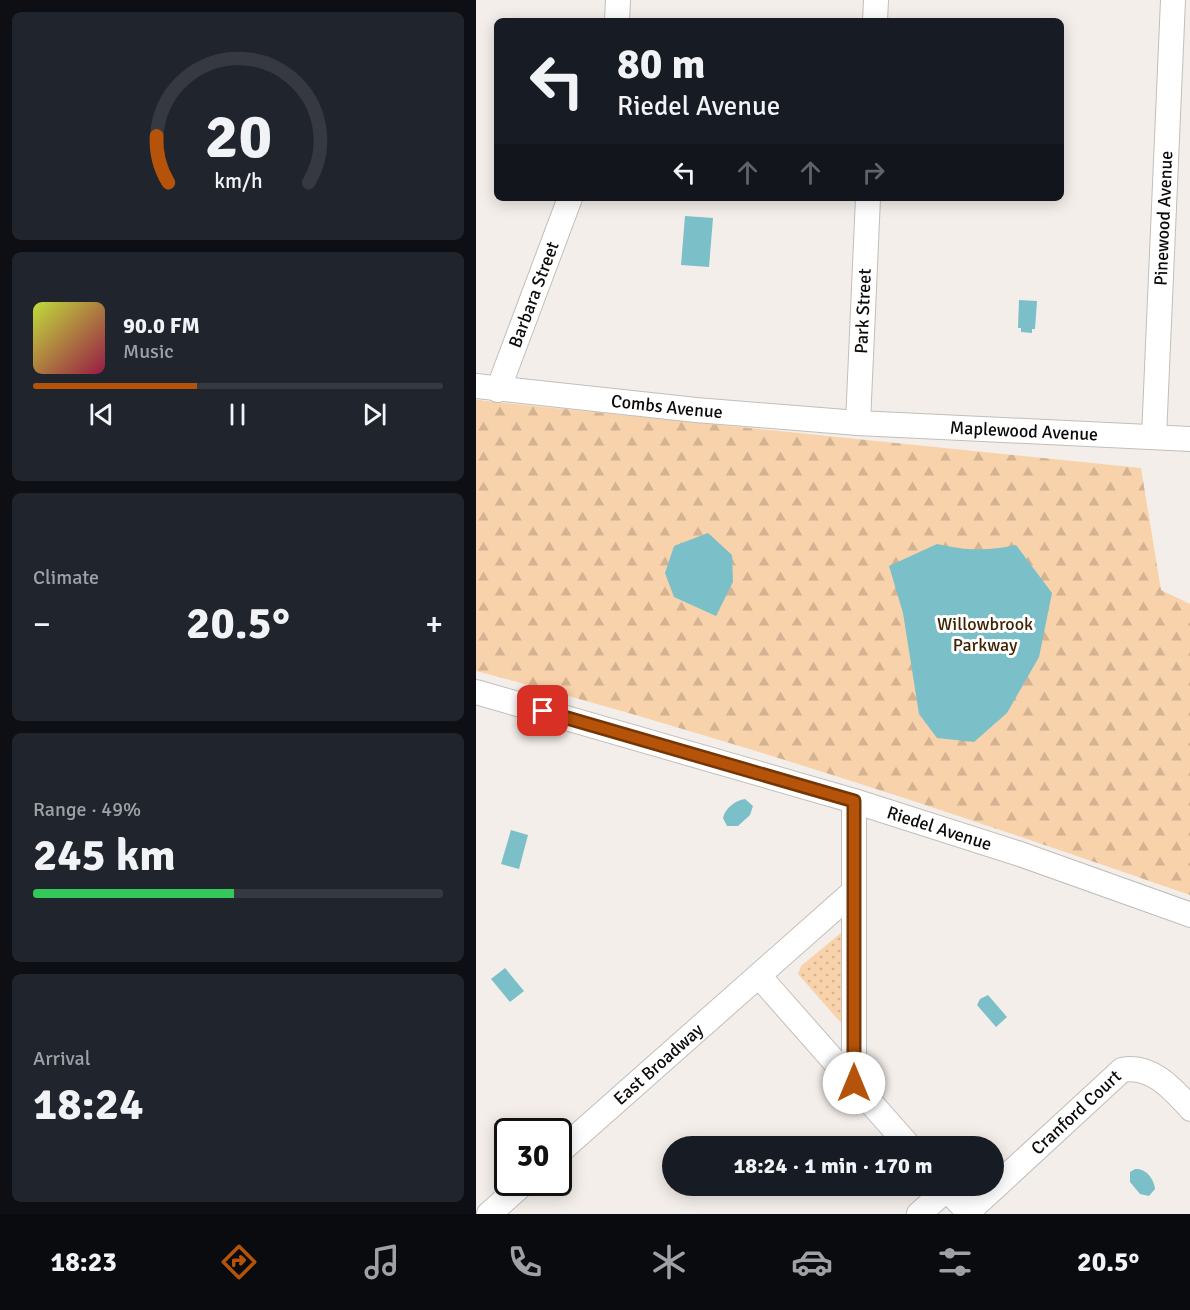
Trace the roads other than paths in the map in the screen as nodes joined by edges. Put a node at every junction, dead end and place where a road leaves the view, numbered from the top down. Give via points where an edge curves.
1 (618, 0) edge
2 (876, 0) edge
3 (1173, 0) edge
4 (617, 18) edge
5 (875, 18) edge
6 (569, 201) edge
7 (868, 201) edge
8 (487, 388) edge
9 (858, 423) junction
10 (1154, 437) junction
11 (1190, 439) edge
12 (476, 692) edge
13 (854, 801) junction
14 (853, 892) junction
15 (1190, 915) edge
16 (758, 976) junction
17 (854, 1083) junction
18 (1190, 1109) edge
19 (900, 1136) edge
20 (572, 1141) edge
21 (509, 1196) edge
22 (936, 1196) edge
23 (953, 1196) edge
24 (969, 1213) edge
25 (489, 1214) edge
26 (919, 1214) edge

1 - 4 street
2 - 5 street
3 - 10 street, Pinewood Avenue
6 - 8 street, Barbara Street
7 - 9 street, Park Street
8 - 9 street, Combs Avenue
9 - 10 street, Maplewood Avenue
10 - 11 street, Maplewood Avenue
12 - 13 street, Riedel Avenue
13 - 14 street
13 - 15 street, Riedel Avenue via 1020,854
14 - 16 street, East Broadway
14 - 17 street
16 - 17 street
16 - 20 street, East Broadway
17 - 19 street
18 - 24 street, Cranford Court via 1172,1088 1145,1071 1122,1070
21 - 25 street
22 - 26 street
23 - 24 street

